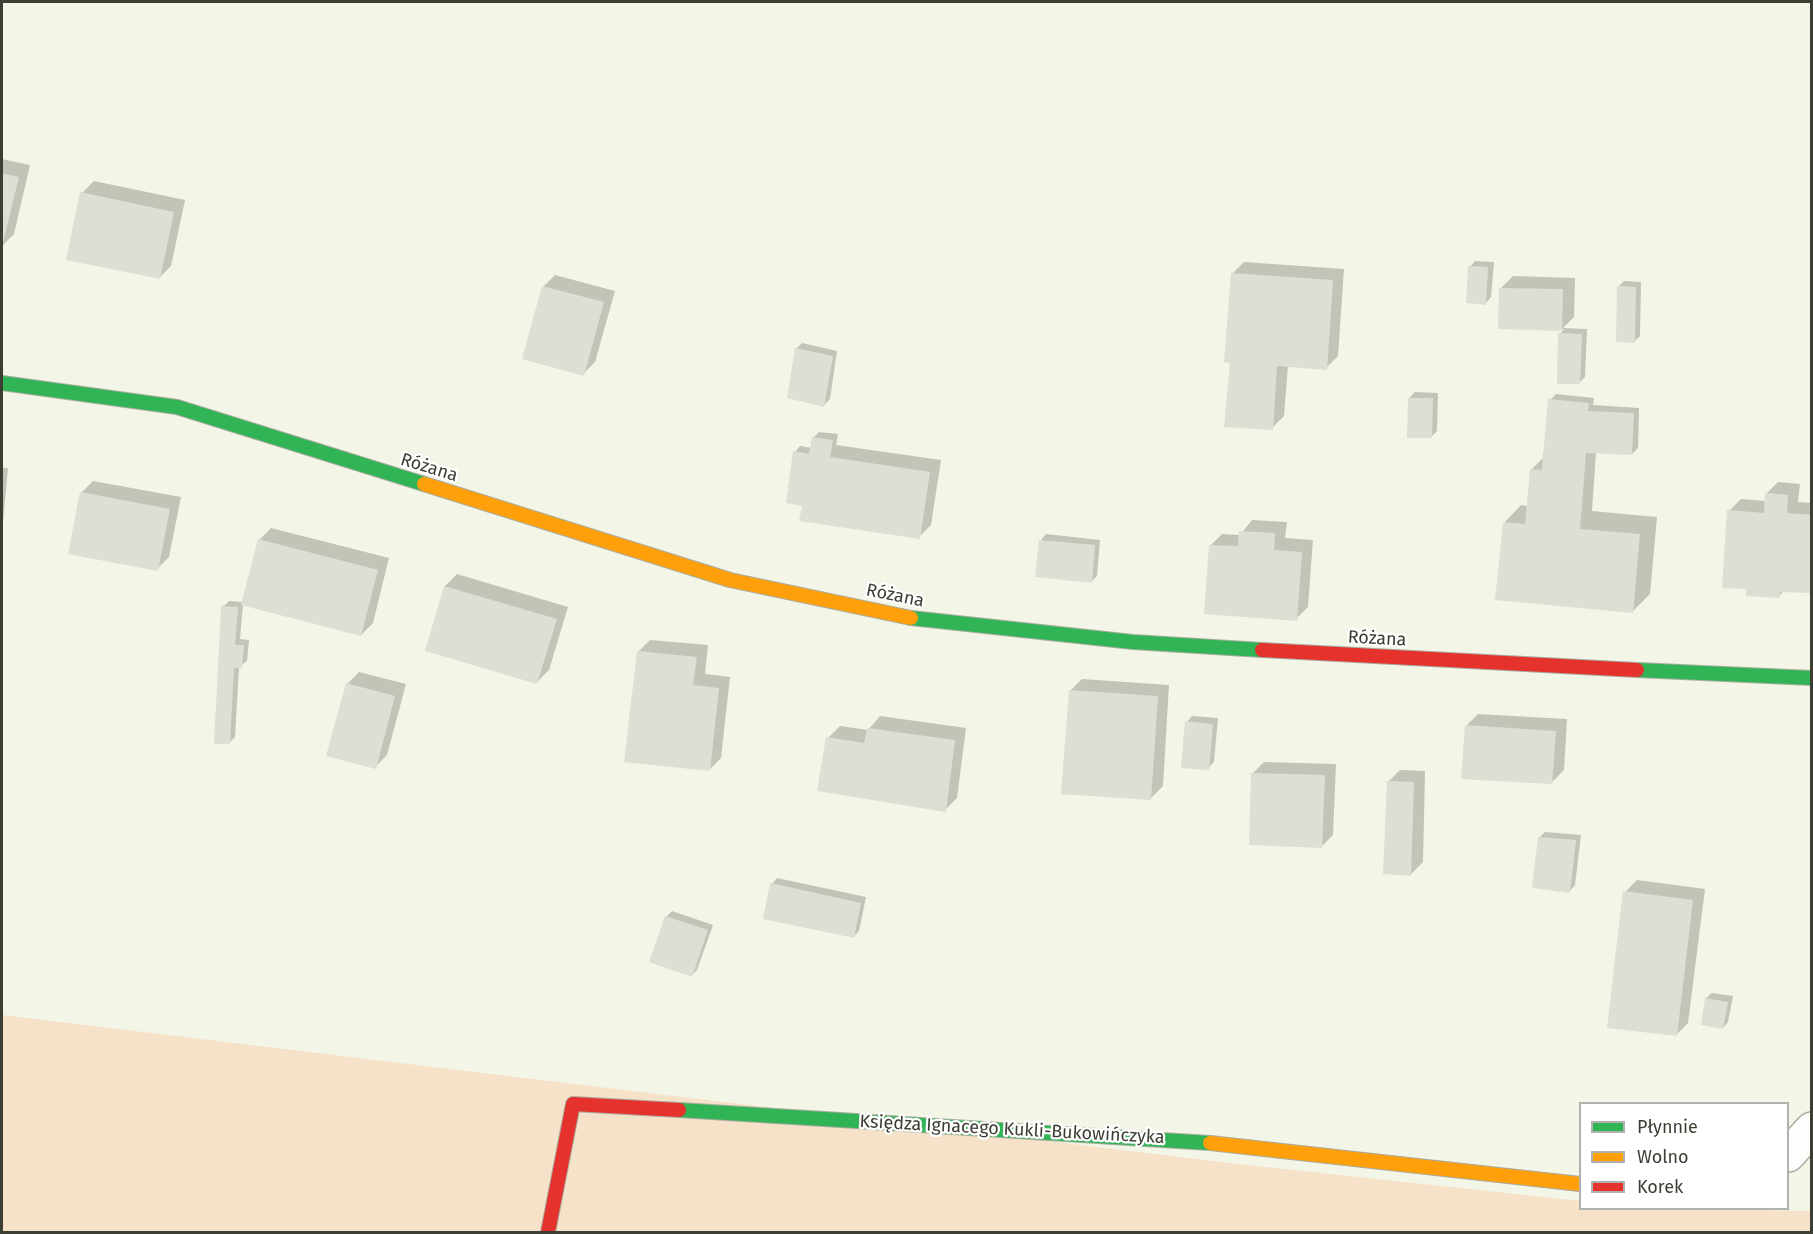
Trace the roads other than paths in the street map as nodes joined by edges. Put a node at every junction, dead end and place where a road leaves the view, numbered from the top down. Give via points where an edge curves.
1 (2, 383) edge
2 (1812, 678) edge
3 (1812, 1129) edge
4 (1789, 1154) edge
5 (1579, 1184) edge
6 (548, 1233) edge

1 - 2 street, Różana via 177,407 730,580 918,619 1133,642
3 - 4 street
5 - 6 street, Księdza Ignacego Kukli-Bukowińczyka via 1193,1141 573,1104

